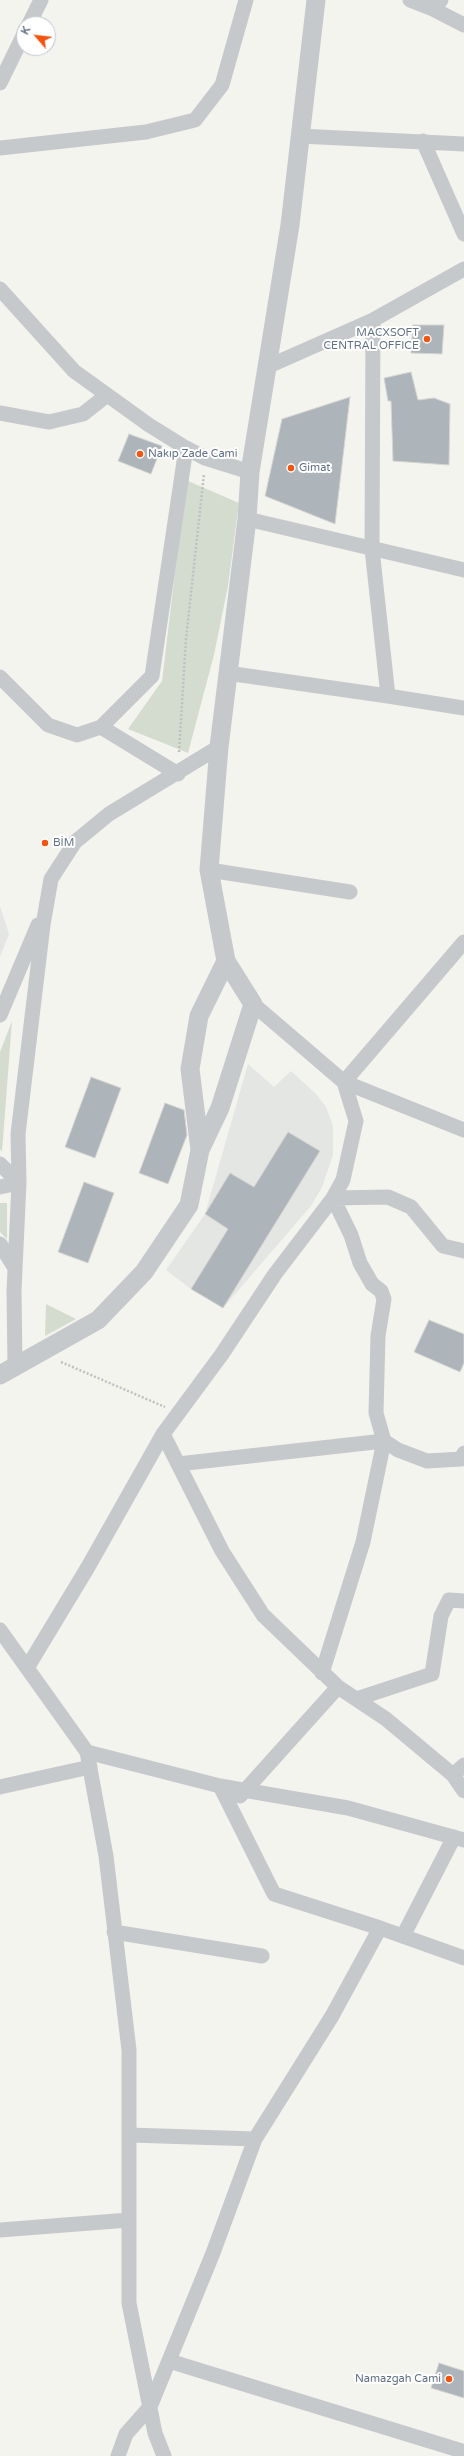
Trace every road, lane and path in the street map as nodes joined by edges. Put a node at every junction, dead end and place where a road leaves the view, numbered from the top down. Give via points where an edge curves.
1 (41, 0) edge
2 (246, 0) edge
3 (316, 0) edge
4 (410, 0) edge
5 (437, 5) edge
6 (33, 16) edge
7 (464, 25) edge
8 (16, 50) edge
9 (0, 83) edge
10 (299, 136) junction
11 (423, 141) junction
12 (464, 144) edge
13 (0, 148) edge
14 (464, 234) edge
15 (464, 269) edge
16 (0, 289) edge
17 (373, 320) junction
18 (269, 366) junction
19 (107, 395) junction
20 (0, 413) edge
21 (186, 448) junction
22 (205, 458) junction
23 (250, 472) junction
24 (248, 519) junction
25 (372, 549) junction
26 (464, 570) edge
27 (227, 673) junction
28 (0, 678) edge
29 (388, 696) junction
30 (464, 708) edge
31 (101, 727) junction
32 (219, 747) junction
33 (178, 774) junction
34 (209, 870) junction
35 (350, 892) dead end
36 (46, 906) junction
37 (464, 942) edge
38 (226, 961) junction
39 (253, 1004) junction
40 (0, 1015) edge
41 (344, 1082) junction
42 (464, 1130) edge
43 (200, 1150) junction
44 (0, 1164) edge
45 (19, 1183) junction
46 (0, 1186) edge
47 (333, 1198) junction
48 (0, 1244) edge
49 (464, 1251) edge
50 (15, 1268) junction
51 (38, 1353) junction
52 (8, 1371) edge
53 (177, 1412) junction
54 (163, 1434) junction
55 (384, 1441) junction
56 (464, 1453) edge
57 (178, 1464) junction
58 (464, 1601) edge
59 (0, 1630) edge
60 (27, 1668) junction
61 (322, 1673) junction
62 (338, 1687) junction
63 (356, 1699) junction
64 (88, 1760) junction
65 (459, 1770) edge
66 (220, 1786) junction
67 (0, 1787) edge
68 (245, 1791) junction
69 (464, 1791) edge
70 (230, 1806) junction
71 (459, 1839) edge
72 (380, 1928) junction
73 (114, 1932) junction
74 (403, 1936) junction
75 (262, 1956) dead end
76 (464, 1958) edge
77 (129, 2134) junction
78 (255, 2139) junction
79 (129, 2220) junction
80 (0, 2230) edge
81 (169, 2360) junction
82 (150, 2406) junction
83 (463, 2450) edge
84 (118, 2456) edge
85 (164, 2456) edge

1 - 6 street
2 - 13 street via 222,85 195,120 146,132
3 - 10 street
4 - 5 street
5 - 7 street
8 - 9 street
10 - 11 street
10 - 18 street via 290,225
11 - 12 street
11 - 14 street
15 - 17 street
16 - 19 street via 74,371
17 - 18 street
17 - 25 street
18 - 23 street
19 - 20 street via 83,414 49,422
19 - 21 street
21 - 22 street
21 - 31 street via 152,676
22 - 23 street
22 - 33 path via 186,639
23 - 24 street
24 - 25 street
24 - 27 street
25 - 26 street
25 - 29 street
27 - 29 street
27 - 32 street
28 - 31 street via 48,725 77,735
29 - 30 street
31 - 33 street
32 - 33 street
32 - 34 street
33 - 36 street via 110,814 75,842 51,879
34 - 35 street
34 - 38 street
36 - 40 street
36 - 45 street via 18,1134
37 - 41 street
38 - 39 street
38 - 43 street via 199,1016 190,1069
39 - 41 street
39 - 43 street via 220,1108
41 - 42 street
41 - 47 street via 356,1121 343,1180
43 - 51 street via 189,1205 144,1272 98,1320
44 - 45 street
45 - 46 street
45 - 50 street
47 - 49 street via 388,1197 411,1207 443,1246
47 - 53 street via 275,1274 222,1354
47 - 55 street via 351,1235 360,1263 384,1299 378,1336 376,1413
48 - 50 street
50 - 52 street
51 - 52 street
51 - 53 path
53 - 54 street
54 - 57 street
54 - 60 street
55 - 56 street via 398,1450 427,1461 461,1459
55 - 57 street
55 - 61 street via 363,1542
57 - 61 street via 222,1551 263,1615
58 - 63 street via 449,1600 441,1616 432,1674
59 - 60 street
60 - 64 street
61 - 62 street
62 - 63 street
62 - 68 street
63 - 65 street
64 - 66 street
64 - 67 street
64 - 73 street via 106,1856
65 - 69 street
66 - 68 street
66 - 70 street
68 - 70 street
68 - 71 street via 348,1808
70 - 72 street via 274,1894
71 - 74 street
72 - 74 street
72 - 78 street via 332,2016
73 - 75 street
73 - 77 street via 129,2050
74 - 76 street
77 - 78 street
77 - 79 street
78 - 81 street via 213,2253
79 - 80 street
79 - 82 street via 128,2303
81 - 82 street
81 - 83 street
82 - 84 street via 126,2434
82 - 85 street via 155,2433

